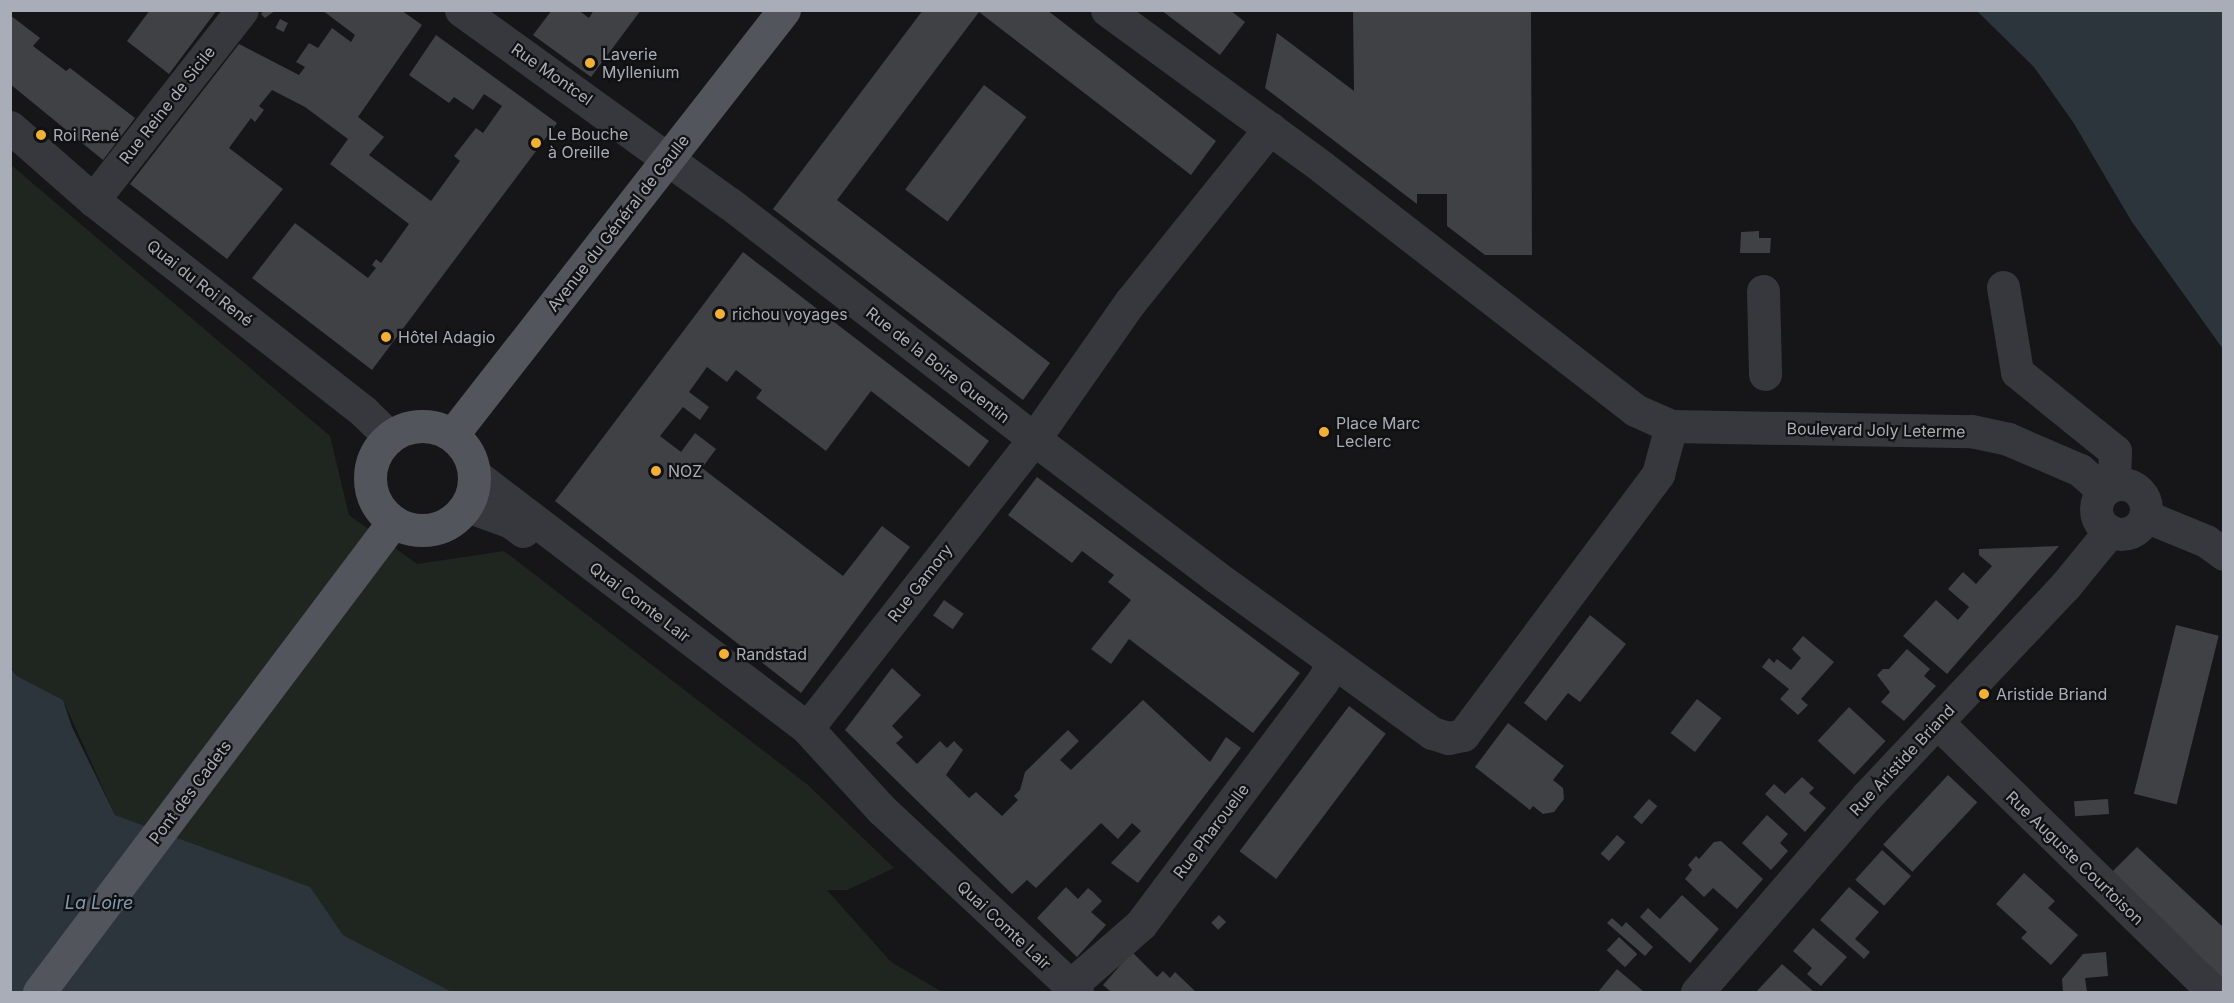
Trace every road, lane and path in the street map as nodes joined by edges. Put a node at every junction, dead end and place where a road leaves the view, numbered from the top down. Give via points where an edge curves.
1 (242, 10) edge
2 (461, 10) edge
3 (784, 10) edge
4 (1107, 10) edge
5 (10, 127) edge
6 (1270, 128) junction
7 (670, 159) junction
8 (93, 200) junction
9 (2003, 287) dead end
10 (1763, 291) dead end
11 (1765, 375) dead end
12 (1671, 426) junction
13 (452, 435) junction
14 (390, 437) junction
15 (1034, 439) junction
16 (475, 475) junction
17 (2108, 487) junction
18 (467, 506) junction
19 (2145, 516) junction
20 (393, 522) junction
21 (2110, 531) junction
22 (2223, 554) edge
23 (1334, 662) junction
24 (1936, 722) junction
25 (807, 728) junction
26 (1074, 989) edge
27 (39, 993) edge
28 (1696, 993) edge
29 (2214, 993) edge

1 - 8 street, Rue Reine de Sicile
2 - 7 street, Rue Montcel
3 - 7 main road, Avenue du Général de Gaulle
4 - 6 street
5 - 8 street, Quai du Roi René
6 - 12 street via 1635,410
6 - 15 street via 1130,302
7 - 13 main road, Avenue du Général de Gaulle
7 - 15 street, Rue de la Boire Quentin
8 - 14 street, Quai du Roi René via 364,412
9 - 17 street via 2017,372 2115,451
10 - 11 street
12 - 17 street, Boulevard Joly Leterme via 1971,430 2008,439 2080,470
12 - 23 street via 1658,474 1463,735 1448,738 1432,733
13 - 14 main road via 421,426
13 - 16 main road via 471,459
14 - 20 main road via 379,449 370,481 373,497
15 - 23 street
15 - 25 street, Rue Gamory
16 - 18 main road
16 - 25 street, Quai Comte Lair
17 - 19 street via 2131,487 2142,497
17 - 21 street via 2097,511
18 - 20 main road via 442,527 409,529
18 - 25 street, Quai Comte Lair via 511,522 770,713
19 - 21 street via 2134,532
19 - 22 street via 2206,541
20 - 27 main road, Pont des Cadets
21 - 24 street, Rue Aristide Briand via 2065,586
23 - 26 street, Rue Pharouelle via 1141,924
24 - 28 street, Rue Aristide Briand
24 - 29 street, Rue Auguste Courtoison
25 - 26 street, Quai Comte Lair via 881,809

